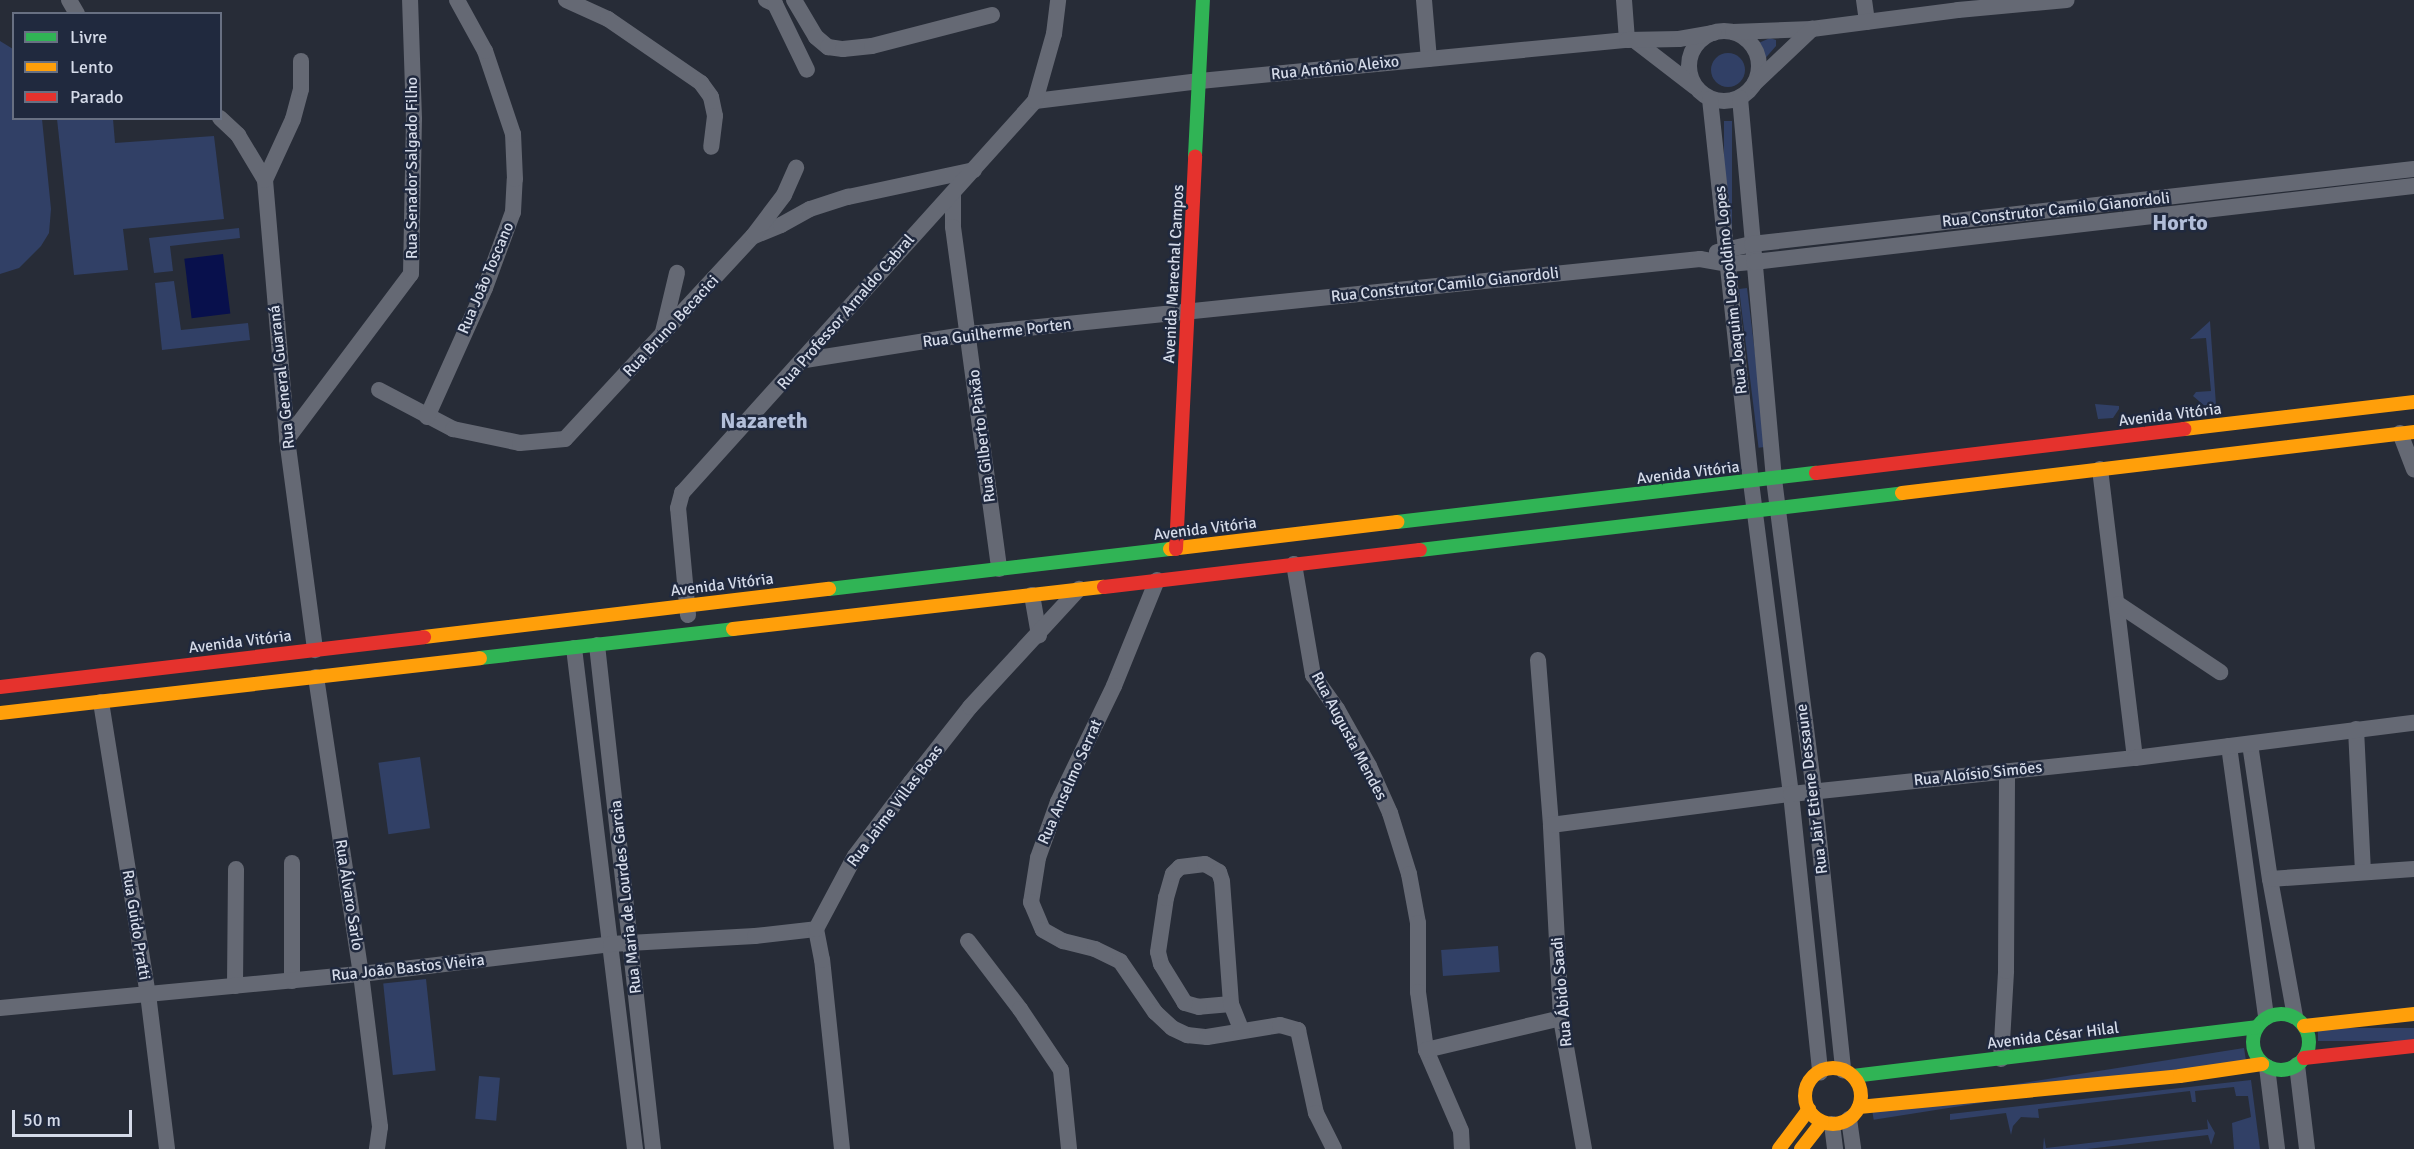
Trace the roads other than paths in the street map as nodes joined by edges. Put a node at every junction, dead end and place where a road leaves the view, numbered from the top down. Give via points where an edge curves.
1 (410, 0) edge
2 (457, 0) edge
3 (566, 0) edge
4 (795, 0) edge
5 (1058, 0) edge
6 (1203, 0) edge
7 (1424, 0) edge
8 (1624, 0) edge
9 (1864, 0) edge
10 (2067, 0) edge
11 (775, 1) edge
12 (2033, 1) edge
13 (1958, 5) edge
14 (992, 15) dead end
15 (1867, 22) junction
16 (1812, 29) junction
17 (1733, 32) junction
18 (1713, 33) junction
19 (1631, 40) junction
20 (1429, 59) junction
21 (301, 61) dead end
22 (807, 70) dead end
23 (1200, 81) junction
24 (1755, 83) junction
25 (1695, 87) junction
26 (1740, 98) junction
27 (1710, 99) junction
28 (1035, 101) junction
29 (222, 120) edge
30 (711, 147) dead end
31 (796, 168) dead end
32 (2414, 169) edge
33 (974, 170) junction
34 (265, 180) junction
35 (2414, 186) edge
36 (953, 195) junction
37 (925, 223) junction
38 (953, 227) junction
39 (753, 236) junction
40 (1752, 244) junction
41 (1728, 256) junction
42 (1755, 262) junction
43 (677, 273) dead end
44 (1190, 311) junction
45 (969, 334) junction
46 (662, 337) junction
47 (805, 360) junction
48 (379, 390) dead end
49 (2414, 402) edge
50 (427, 417) junction
51 (2407, 432) edge
52 (287, 439) junction
53 (2100, 469) junction
54 (2414, 469) edge
55 (1774, 479) junction
56 (1751, 482) junction
57 (1778, 508) junction
58 (1755, 510) junction
59 (1173, 559) junction
60 (1294, 564) junction
61 (999, 569) junction
62 (1157, 580) junction
63 (1129, 584) junction
64 (1079, 589) junction
65 (1032, 595) junction
66 (2118, 604) junction
67 (688, 606) junction
68 (690, 635) junction
69 (1039, 635) junction
70 (597, 645) junction
71 (574, 648) junction
72 (315, 650) junction
73 (1538, 660) dead end
74 (2220, 672) dead end
75 (316, 677) junction
76 (0, 687) edge
77 (100, 702) junction
78 (0, 713) edge
79 (2414, 723) edge
80 (2356, 729) junction
81 (2250, 744) junction
82 (2229, 746) junction
83 (2135, 758) junction
84 (2007, 771) junction
85 (1814, 792) junction
86 (1791, 794) junction
87 (1552, 829) junction
88 (292, 863) dead end
89 (2414, 868) edge
90 (236, 869) dead end
91 (2363, 872) junction
92 (2270, 879) junction
93 (816, 928) junction
94 (968, 940) dead end
95 (611, 944) junction
96 (632, 944) junction
97 (361, 974) junction
98 (292, 981) junction
99 (235, 986) junction
100 (148, 994) junction
101 (1231, 1004) junction
102 (0, 1008) edge
103 (2414, 1014) edge
104 (1561, 1018) junction
105 (2300, 1021) junction
106 (2261, 1022) junction
107 (1242, 1031) junction
108 (2414, 1046) edge
109 (1426, 1050) junction
110 (2001, 1059) junction
111 (2300, 1062) junction
112 (2264, 1065) junction
113 (1820, 1072) junction
114 (1848, 1073) junction
115 (1809, 1109) junction
116 (1854, 1113) junction
117 (1827, 1123) junction
118 (169, 1148) edge
119 (377, 1149) edge
120 (635, 1149) edge
121 (653, 1149) edge
122 (842, 1149) edge
123 (1070, 1149) edge
124 (1334, 1149) edge
125 (1462, 1149) edge
126 (1584, 1149) edge
127 (1779, 1149) edge
128 (1801, 1149) edge
129 (1835, 1149) edge
130 (1853, 1149) edge
131 (2277, 1149) edge
132 (2307, 1149) edge

1 - 52 street, Rua Senador Salgado Filho via 414,119 411,274
2 - 50 street, Rua João Toscano via 485,51 513,134 513,212 485,288
3 - 30 street via 608,19 700,83 713,106
4 - 14 street via 816,37 828,47 843,49 873,46
5 - 28 street, Rua Professor Arnaldo Cabral via 1054,34
6 - 23 main road, Avenida Marechal Campos
7 - 20 street
8 - 19 street
9 - 15 street
10 - 12 street
11 - 22 street
12 - 13 street
13 - 15 street
15 - 16 street
16 - 17 street
16 - 24 street
17 - 18 street
17 - 24 street via 1753,47 1758,58
18 - 19 street, Rua Antônio Aleixo via 1678,39
18 - 25 street via 1701,39 1690,55 1689,75
19 - 20 street, Rua Antônio Aleixo
19 - 25 street
20 - 23 street, Rua Antônio Aleixo
21 - 34 street via 302,88 293,119
23 - 28 street, Rua Antônio Aleixo
23 - 44 main road, Avenida Marechal Campos
24 - 26 street
25 - 27 street
26 - 27 street via 1725,102
26 - 40 street, Rua Joaquim Leopoldino Lopes
27 - 41 street, Rua Joaquim Leopoldino Lopes
28 - 33 street, Rua Professor Arnaldo Cabral
29 - 34 street, Rua General Guaraná via 238,135
31 - 39 street via 784,195
32 - 40 street, Rua Construtor Camilo Gianordoli
33 - 36 street, Rua Professor Arnaldo Cabral
33 - 39 street, Rua Bruno Becacici via 838,200
34 - 52 street, Rua General Guaraná
35 - 42 street, Rua Construtor Camilo Gianordoli
36 - 37 street, Rua Professor Arnaldo Cabral
36 - 38 street, Rua Gilberto Paixão
37 - 38 street
37 - 47 street, Rua Professor Arnaldo Cabral
38 - 45 street, Rua Gilberto Paixão
39 - 46 street, Rua Bruno Becacici
40 - 41 street, Rua Construtor Camilo Gianordoli
40 - 42 street, Rua Joaquim Leopoldino Lopes
41 - 42 street, Rua Construtor Camilo Gianordoli
41 - 44 street, Rua Construtor Camilo Gianordoli
41 - 56 street, Rua Joaquim Leopoldino Lopes
42 - 55 street, Rua Joaquim Leopoldino Lopes
43 - 46 street
44 - 45 street, Rua Guilherme Porten
44 - 59 main road, Avenida Marechal Campos
45 - 47 street, Rua Guilherme Porten
45 - 61 street, Rua Gilberto Paixão
46 - 50 street, Rua Bruno Becacici via 565,439 520,443 453,429
47 - 67 street, Rua Professor Arnaldo Cabral via 682,493 679,500
48 - 50 street, Rua Bruno Becacici
49 - 55 main road, Avenida Vitória
51 - 53 main road
51 - 54 street
52 - 72 street, Rua General Guaraná
53 - 57 main road
53 - 66 street
55 - 56 main road, Avenida Vitória
55 - 57 street, Rua Joaquim Leopoldino Lopes
56 - 58 street, Rua Joaquim Leopoldino Lopes
56 - 59 main road, Avenida Vitória
57 - 58 main road
57 - 85 street, Rua Jair Etiene Dessaune
58 - 60 main road
58 - 86 street, Rua Jair Etiene Dessaune
59 - 61 main road, Avenida Vitória
59 - 63 main road via 1158,575
60 - 62 main road
60 - 109 street, Rua Augusta Mendes via 1313,675 1369,766 1390,813 1409,874 1418,923 1418,985
61 - 67 main road, Avenida Vitória
62 - 63 main road
62 - 107 street, Rua Anselmo Serrat via 1114,686 1058,802 1038,858 1031,902 1043,930 1120,961 1155,1012 1172,1028 1187,1035 1207,1037
63 - 64 main road
64 - 65 main road
64 - 69 street, Rua Jaime Villas Boas
65 - 68 main road
65 - 69 street
66 - 74 street
66 - 83 street
67 - 68 street, Rua Professor Arnaldo Cabral
67 - 72 main road, Avenida Vitória
68 - 70 main road
69 - 93 street, Rua Jaime Villas Boas via 970,707 897,800 855,856
70 - 71 main road
70 - 96 street, Rua Maria de Lourdes Garcia
71 - 75 main road
71 - 95 street, Rua Maria de Lourdes Garcia
72 - 76 main road, Avenida Vitória
73 - 87 street, Rua Ábido Saadi
75 - 77 main road
75 - 97 street, Rua Álvaro Sarlo
77 - 78 main road
77 - 100 street, Rua Guido Pratti
79 - 80 street, Rua Aloísio Simões
80 - 81 street, Rua Aloísio Simões
80 - 91 street
81 - 82 street, Rua Aloísio Simões
81 - 92 street
82 - 83 street, Rua Aloísio Simões
82 - 106 street
83 - 84 street, Rua Aloísio Simões
84 - 85 street, Rua Aloísio Simões
84 - 110 street via 2006,971
85 - 86 street, Rua Aloísio Simões
85 - 114 street, Rua Jair Etiene Dessaune
86 - 87 street, Rua Aloísio Simões
86 - 113 street, Rua Jair Etiene Dessaune
87 - 104 street, Rua Ábido Saadi
88 - 98 street
89 - 91 street
90 - 99 street
91 - 92 street
92 - 105 street
93 - 96 street, Rua João Bastos Vieira
93 - 122 street
94 - 123 street via 1061,1070
95 - 96 street, Rua João Bastos Vieira
95 - 97 street, Rua João Bastos Vieira
95 - 120 street, Rua Maria de Lourdes Garcia
96 - 121 street, Rua Maria de Lourdes Garcia
97 - 98 street, Rua João Bastos Vieira
97 - 119 street, Rua Álvaro Sarlo via 380,1127
98 - 99 street, Rua João Bastos Vieira
99 - 100 street, Rua João Bastos Vieira
100 - 102 street, Rua João Bastos Vieira
100 - 118 street, Rua Guido Pratti
101 - 101 street via 1219,872 1205,864 1180,867 1173,874 1166,898 1158,952 1161,964 1185,1004
101 - 107 street
103 - 105 main road
104 - 109 street
104 - 126 street, Rua Ábido Saadi
105 - 106 main road via 2283,1013
105 - 111 main road via 2309,1042
106 - 110 main road, Avenida César Hilal
106 - 112 main road via 2253,1047
107 - 124 street, Rua Anselmo Serrat via 1280,1025 1298,1030 1316,1113
108 - 111 main road
109 - 125 street, Rua Augusta Mendes via 1461,1131
110 - 114 main road, Avenida César Hilal
111 - 112 main road via 2282,1070
111 - 132 street
112 - 116 main road
112 - 131 street
113 - 114 main road via 1832,1068
113 - 115 main road via 1807,1086 1805,1098
114 - 116 main road via 1861,1089
115 - 117 main road
115 - 127 main road
116 - 117 main road
116 - 130 street
117 - 128 main road
117 - 129 street

